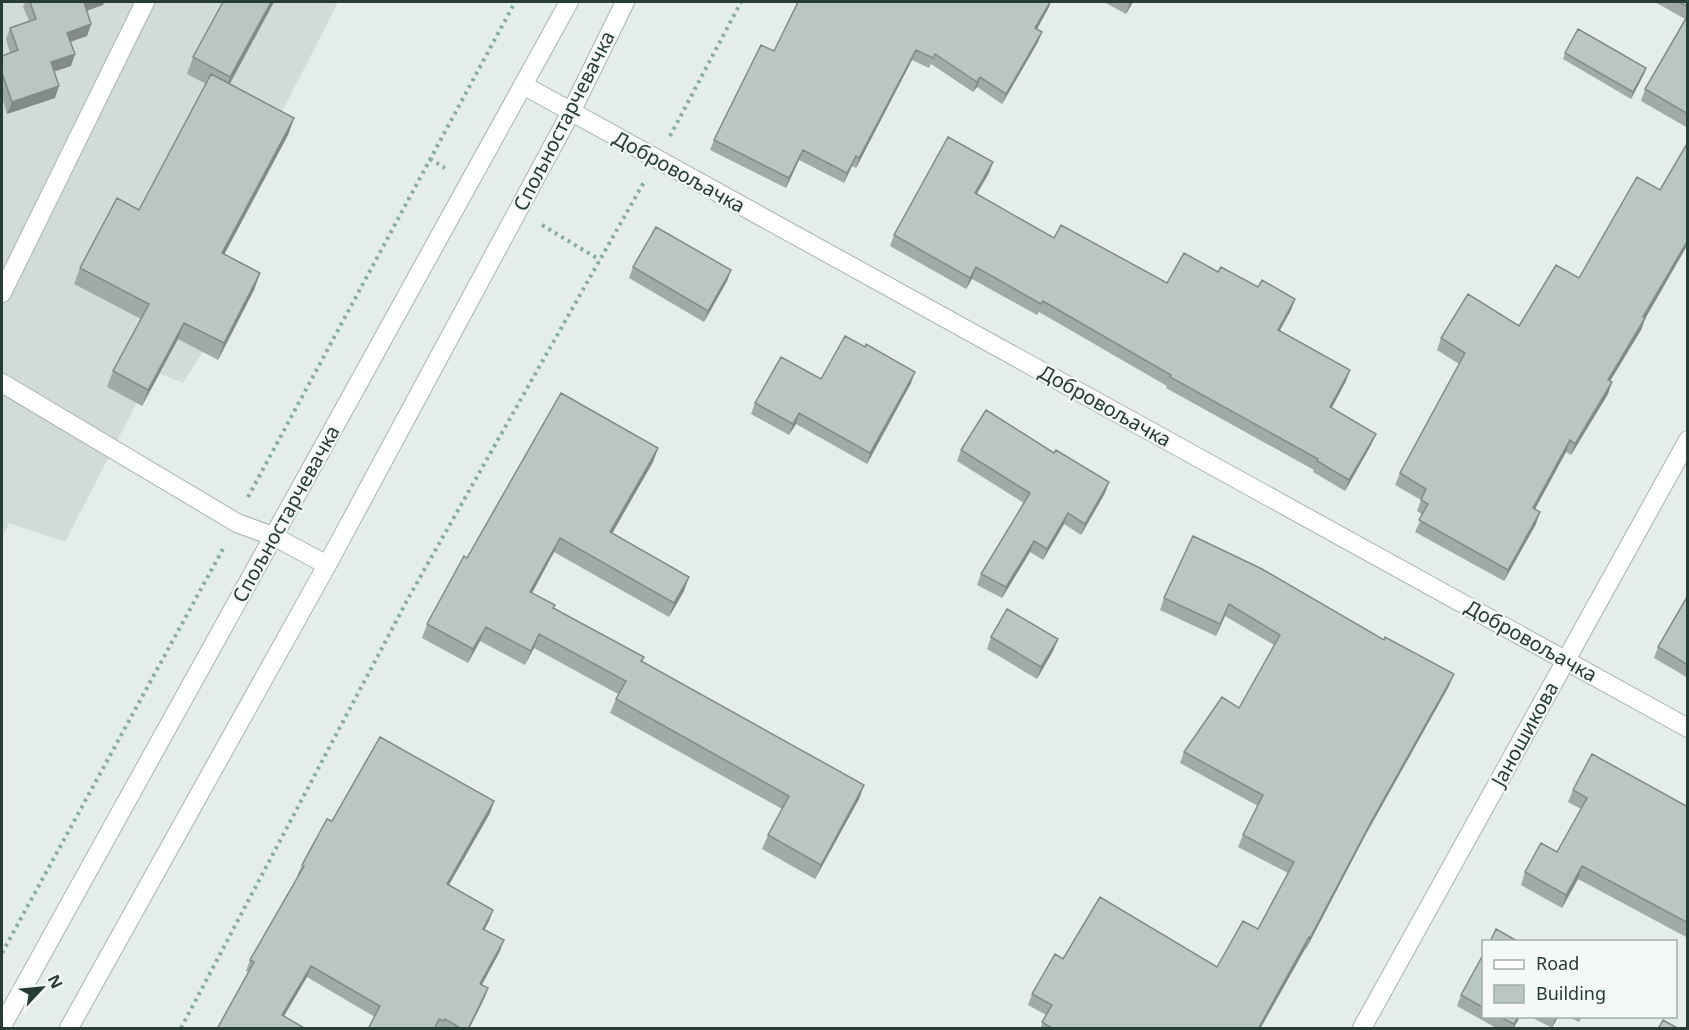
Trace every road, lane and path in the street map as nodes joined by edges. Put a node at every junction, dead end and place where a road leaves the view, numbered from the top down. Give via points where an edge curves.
1 (145, 2) edge
2 (515, 2) edge
3 (568, 2) edge
4 (625, 2) edge
5 (741, 2) edge
6 (523, 85) junction
7 (571, 112) junction
8 (657, 159) junction
9 (2, 293) edge
10 (2, 383) edge
11 (1688, 440) edge
12 (237, 524) junction
13 (275, 537) junction
14 (327, 565) junction
15 (1566, 660) junction
16 (1688, 728) edge
17 (2, 953) edge
18 (2, 1026) edge
19 (69, 1029) edge
20 (181, 1029) edge
21 (1362, 1029) edge

1 - 9 street
2 - 12 path
3 - 6 street, Спољностарчевачка
4 - 7 street, Спољностарчевачка
5 - 8 path
6 - 7 street, Добровољачка
6 - 13 street, Спољностарчевачка
7 - 8 street, Добровољачка
7 - 14 street, Спољностарчевачка
8 - 15 street, Добровољачка
8 - 20 path via 410,595
10 - 12 street
11 - 15 street, Јаношикова
12 - 13 street
12 - 17 path
13 - 14 street
13 - 18 street, Спољностарчевачка
14 - 19 street, Спољностарчевачка
15 - 16 street, Добровољачка
15 - 21 street, Јаношикова

